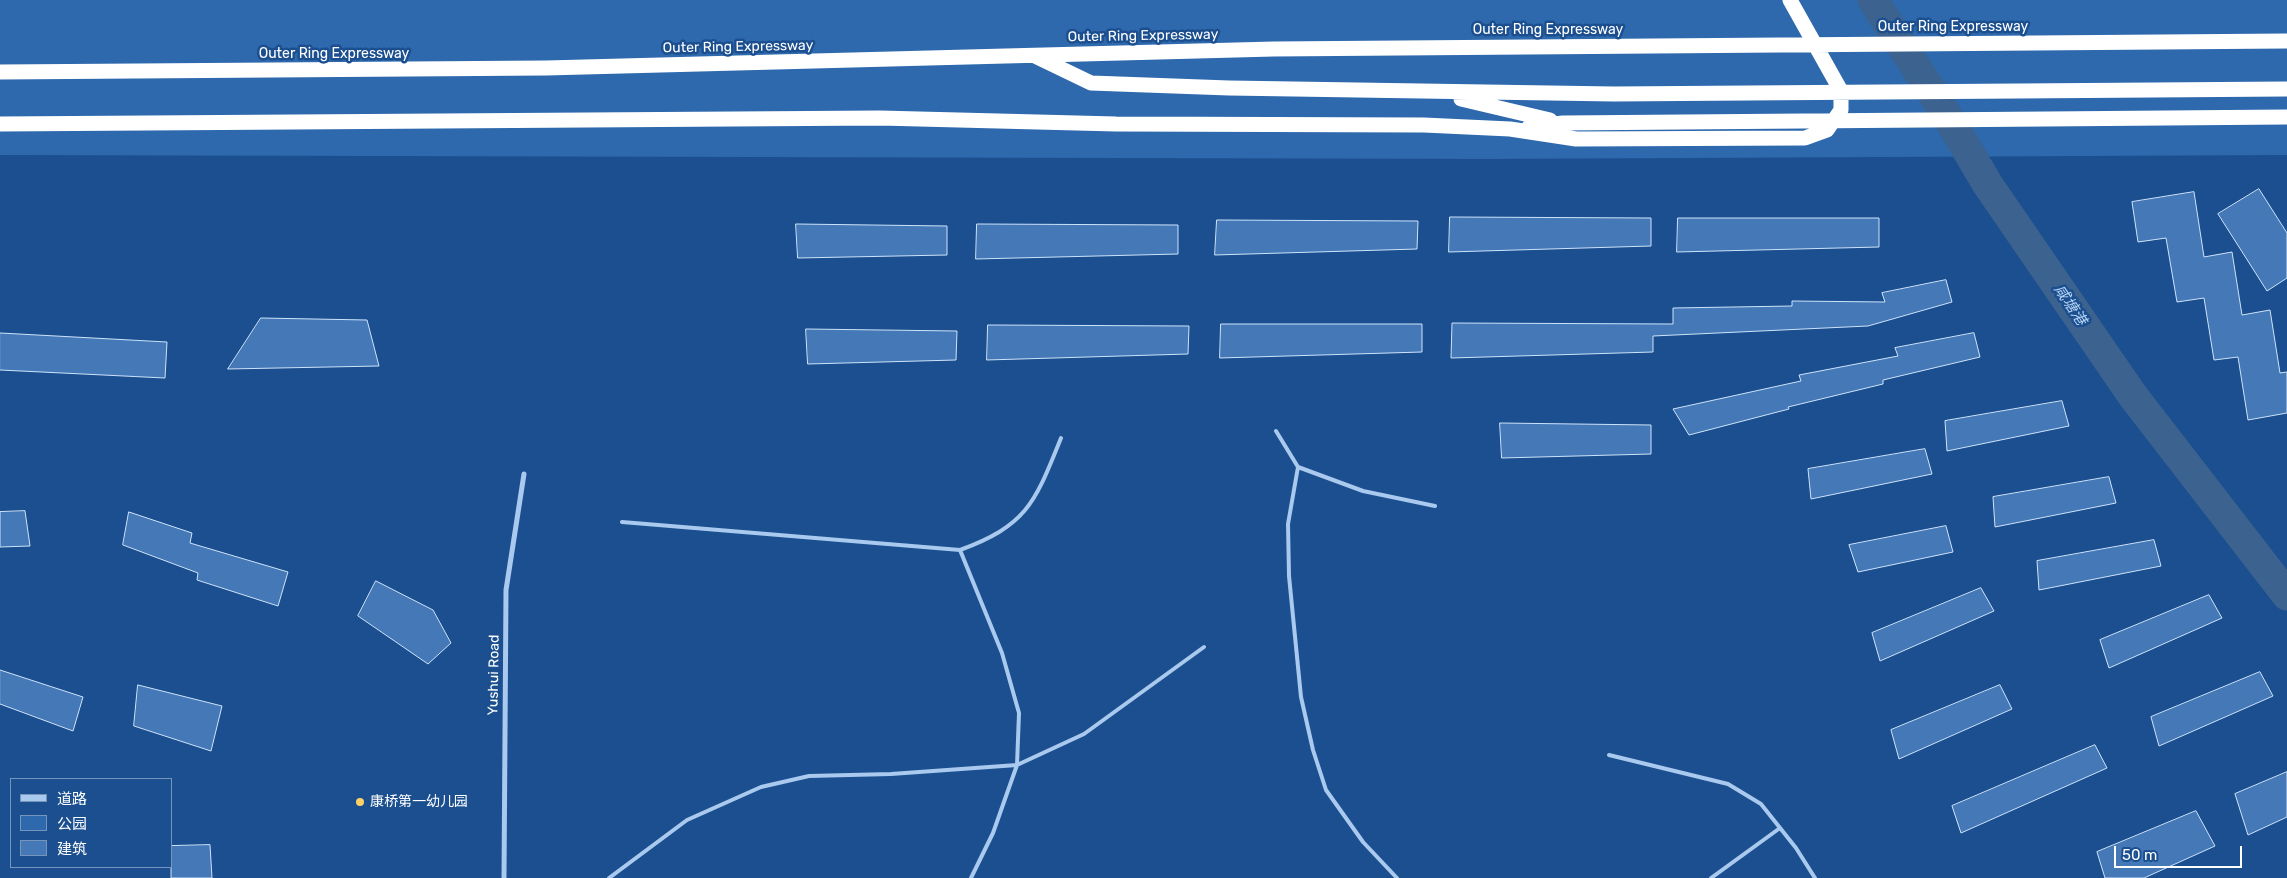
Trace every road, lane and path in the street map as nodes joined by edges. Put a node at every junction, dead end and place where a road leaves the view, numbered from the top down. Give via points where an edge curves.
1 (1790, 0) edge
2 (2287, 41) edge
3 (1031, 54) junction
4 (0, 72) edge
5 (2287, 89) edge
6 (1430, 92) junction
7 (2287, 117) edge
8 (1563, 123) junction
9 (0, 124) edge
10 (1510, 129) junction
11 (1276, 431) dead end
12 (1061, 438) dead end
13 (1298, 468) junction
14 (524, 474) dead end
15 (1435, 506) dead end
16 (622, 522) dead end
17 (960, 550) junction
18 (1204, 647) dead end
19 (1610, 755) dead end
20 (1017, 765) junction
21 (1780, 828) junction
22 (504, 878) edge
23 (609, 878) edge
24 (971, 878) edge
25 (1397, 878) edge
26 (1711, 878) edge
27 (1815, 878) edge

1 - 10 highway via 1841,91 1841,110 1827,130 1805,138 1576,139
2 - 3 highway, Outer Ring Expressway
3 - 4 highway, Outer Ring Expressway via 555,68
3 - 6 highway via 1091,83
5 - 6 highway via 1614,94
6 - 8 highway
7 - 8 highway
8 - 10 highway
9 - 10 highway via 862,118 1116,124 1424,125
11 - 13 lane
12 - 17 lane via 1038,494 1020,517 989,539
13 - 15 lane via 1363,491
13 - 25 lane via 1288,524 1289,576 1301,697 1313,750 1326,790 1363,842
14 - 22 street, Yushui Road via 506,590
16 - 17 lane
17 - 20 lane via 1002,652 1019,713
18 - 20 lane via 1084,734
19 - 21 lane via 1728,784 1761,804
20 - 23 lane via 809,776 762,787 687,820
20 - 24 lane via 994,833
21 - 26 lane
21 - 27 lane

